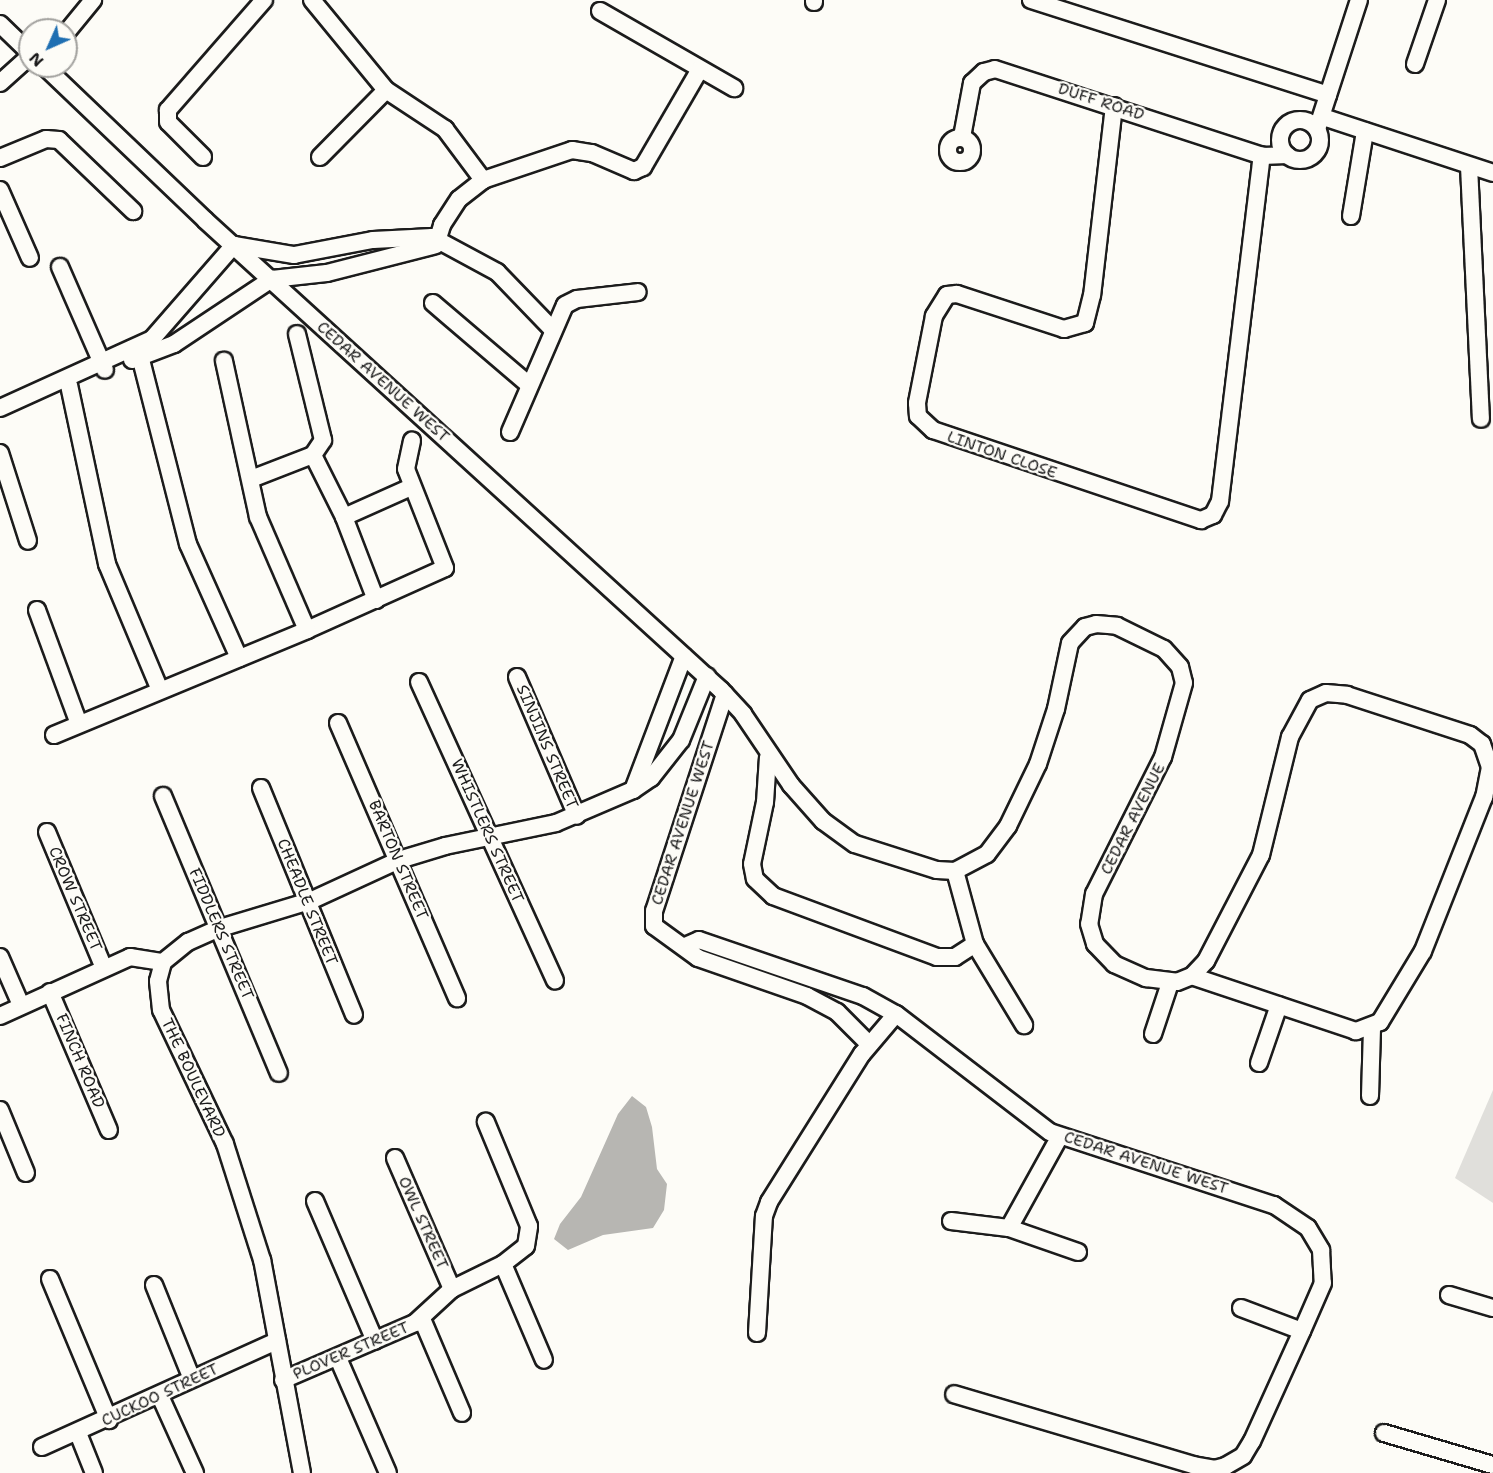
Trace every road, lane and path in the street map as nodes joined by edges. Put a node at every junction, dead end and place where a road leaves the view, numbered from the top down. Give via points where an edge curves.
1 (93, 0) edge
2 (264, 0) edge
3 (312, 0) edge
4 (1031, 0) edge
5 (1359, 0) edge
6 (1437, 0) edge
7 (600, 11) dead end
8 (78, 18) edge
9 (3, 34) edge
10 (18, 46) edge
11 (1415, 64) dead end
12 (18, 66) edge
13 (700, 69) junction
14 (57, 78) edge
15 (0, 83) edge
16 (734, 88) dead end
17 (386, 90) junction
18 (1328, 94) junction
19 (1114, 106) junction
20 (1320, 123) junction
21 (1365, 131) junction
22 (962, 137) dead end
23 (1287, 155) junction
24 (1262, 156) junction
25 (203, 157) dead end
26 (320, 157) dead end
27 (0, 158) edge
28 (1470, 166) junction
29 (1493, 173) edge
30 (483, 180) junction
31 (0, 190) edge
32 (134, 211) dead end
33 (1351, 216) dead end
34 (384, 238) junction
35 (440, 243) junction
36 (234, 245) junction
37 (307, 254) junction
38 (387, 257) junction
39 (30, 258) dead end
40 (60, 267) dead end
41 (312, 275) junction
42 (272, 279) junction
43 (638, 292) dead end
44 (433, 303) dead end
45 (552, 329) junction
46 (297, 334) dead end
47 (139, 352) junction
48 (224, 361) dead end
49 (104, 366) junction
50 (528, 384) junction
51 (69, 385) junction
52 (0, 408) edge
53 (0, 418) edge
54 (1481, 419) dead end
55 (510, 432) dead end
56 (412, 441) dead end
57 (0, 453) edge
58 (313, 455) junction
59 (251, 478) junction
60 (411, 487) junction
61 (344, 517) junction
62 (28, 541) dead end
63 (376, 600) junction
64 (36, 610) dead end
65 (307, 630) junction
66 (684, 657) junction
67 (239, 658) junction
68 (707, 676) junction
69 (516, 677) dead end
70 (419, 682) dead end
71 (160, 690) junction
72 (725, 694) junction
73 (338, 723) dead end
74 (79, 724) junction
75 (54, 735) dead end
76 (768, 757) junction
77 (261, 788) dead end
78 (633, 790) junction
79 (163, 796) dead end
80 (577, 816) junction
81 (46, 832) dead end
82 (489, 838) junction
83 (399, 860) junction
84 (955, 871) junction
85 (306, 903) junction
86 (218, 929) junction
87 (975, 944) junction
88 (685, 946) junction
89 (0, 957) edge
90 (163, 962) junction
91 (103, 966) junction
92 (1192, 975) junction
93 (555, 981) dead end
94 (1170, 983) junction
95 (848, 991) junction
96 (50, 992) junction
97 (457, 998) dead end
98 (21, 1005) junction
99 (1279, 1005) junction
100 (837, 1012) junction
101 (896, 1014) junction
102 (354, 1015) dead end
103 (0, 1016) edge
104 (1024, 1025) dead end
105 (1372, 1028) junction
106 (1153, 1034) dead end
107 (869, 1044) junction
108 (1259, 1063) dead end
109 (279, 1073) dead end
110 (1370, 1096) dead end
111 (0, 1110) edge
112 (486, 1122) dead end
113 (109, 1130) dead end
114 (1060, 1136) junction
115 (395, 1158) dead end
116 (26, 1173) dead end
117 (315, 1202) dead end
118 (951, 1221) dead end
119 (1009, 1228) junction
120 (1078, 1252) dead end
121 (503, 1264) junction
122 (50, 1279) dead end
123 (154, 1285) dead end
124 (452, 1289) junction
125 (1449, 1295) dead end
126 (1241, 1308) dead end
127 (1493, 1308) edge
128 (422, 1319) junction
129 (1302, 1331) junction
130 (757, 1333) dead end
131 (277, 1341) junction
132 (375, 1341) junction
133 (338, 1358) junction
134 (544, 1360) dead end
135 (192, 1379) junction
136 (283, 1380) junction
137 (954, 1394) dead end
138 (160, 1396) junction
139 (462, 1413) dead end
140 (109, 1420) junction
141 (78, 1433) junction
142 (1384, 1433) dead end
143 (42, 1447) dead end
144 (1493, 1465) edge
145 (94, 1473) edge
146 (195, 1473) edge
147 (302, 1473) edge
148 (388, 1473) edge

1 - 8 street
2 - 25 street via 168,110 168,122
3 - 17 street
4 - 18 street
5 - 18 street
6 - 11 street
7 - 13 street
9 - 10 street
12 - 15 street
13 - 16 street
13 - 30 street via 648,163 638,170 572,150
14 - 36 street, CEDAR AVENUE WEST
17 - 26 street
17 - 30 street via 445,129
18 - 20 street
19 - 22 street, DUFF ROAD via 1002,70 989,70 972,83
19 - 24 street, DUFF ROAD
19 - 24 street, LINTON CLOSE via 1088,318 1079,327 1064,329 957,294 942,298 934,316 917,403 924,424 943,436 1201,520 1212,515 1220,501
20 - 21 street
20 - 23 street via 1315,153 1305,159
20 - 23 street via 1299,120 1287,125 1280,137
21 - 28 street
21 - 33 street
23 - 24 street, DUFF ROAD
27 - 32 street via 46,139 60,140
28 - 29 street
28 - 54 street
30 - 35 street via 459,200
31 - 39 street
34 - 35 street
34 - 37 street
34 - 38 street
35 - 38 street
35 - 45 street via 507,280
36 - 37 street via 275,254
36 - 42 street, CEDAR AVENUE WEST
36 - 47 street
37 - 41 street
38 - 41 street
40 - 49 street
41 - 42 street
42 - 47 street via 187,336
42 - 66 street, CEDAR AVENUE WEST
43 - 45 street via 570,302
44 - 50 street
45 - 50 street
46 - 58 street via 323,432 321,446
47 - 49 street
47 - 67 street via 183,529
48 - 59 street
49 - 51 street
49 - 52 street
50 - 55 street
51 - 53 street
51 - 71 street via 107,564
56 - 60 street via 406,462
57 - 62 street
58 - 59 street
58 - 61 street
59 - 65 street via 258,517
60 - 61 street
60 - 63 street via 444,568
61 - 63 street
63 - 65 street
64 - 74 street
65 - 67 street
66 - 68 street, CEDAR AVENUE WEST
66 - 78 street
67 - 71 street
68 - 72 street, CEDAR AVENUE WEST
68 - 78 street via 681,740 651,778
69 - 80 street, SINJINS STREET
70 - 82 street, WHISTLERS STREET
71 - 74 street
72 - 76 street, CEDAR AVENUE WEST via 743,714
72 - 88 street, CEDAR AVENUE WEST via 654,911 657,932
73 - 83 street, BARTON STREET
74 - 75 street
76 - 84 street via 811,808 846,839 925,867
76 - 87 street via 765,802 752,864 755,879 765,891 937,957 955,957
77 - 85 street, CHEADLE STREET
78 - 80 street
79 - 86 street, FIDDLERS STREET
80 - 82 street
81 - 91 street, CROW STREET
82 - 83 street
82 - 93 street, WHISTLERS STREET
83 - 85 street
83 - 97 street, BARTON STREET
84 - 87 street
84 - 94 street, CEDAR AVENUE via 987,854 1008,825 1053,722 1066,652 1075,636 1085,627 1106,624 1164,649 1183,673 1182,695 1157,772 1094,894 1089,924 1095,944 1114,964
85 - 86 street
85 - 102 street, CHEADLE STREET
86 - 90 street via 188,942
86 - 109 street, FIDDLERS STREET
87 - 104 street
88 - 95 street, CEDAR AVENUE WEST via 699,940
88 - 100 street via 698,958 807,996
89 - 98 street
90 - 91 street via 138,956
90 - 131 street, THE BOULEVARD via 158,981 161,1010 202,1093 244,1194 262,1260
91 - 96 street
92 - 94 street
92 - 99 street
92 - 105 street via 1209,955 1263,849 1285,752 1300,712 1310,700 1326,693 1347,695 1470,735 1482,744 1491,767 1484,797 1423,951 1393,1005
94 - 106 street
95 - 100 street
95 - 101 street, CEDAR AVENUE WEST
96 - 98 street
96 - 113 street, FINCH ROAD
98 - 103 street
99 - 105 street via 1356,1031
99 - 108 street
100 - 107 street
101 - 107 street
101 - 114 street, CEDAR AVENUE WEST via 1022,1112
105 - 110 street
107 - 130 street via 766,1208
111 - 116 street
112 - 121 street, PLOVER STREET via 530,1236 523,1249
114 - 119 street
114 - 129 street, CEDAR AVENUE WEST via 1255,1198 1299,1219 1316,1238 1325,1273
115 - 124 street, OWL STREET
117 - 132 street
118 - 119 street
119 - 120 street
121 - 124 street, PLOVER STREET
121 - 134 street
122 - 140 street
123 - 135 street
124 - 128 street, PLOVER STREET
125 - 127 street
126 - 129 street
128 - 132 street, PLOVER STREET
128 - 139 street
129 - 137 street, CEDAR AVENUE WEST via 1243,1456 1215,1469
131 - 135 street, CUCKOO STREET
131 - 136 street, THE BOULEVARD
132 - 133 street, PLOVER STREET
133 - 136 street, PLOVER STREET
133 - 148 street
135 - 138 street, CUCKOO STREET
136 - 147 street, THE BOULEVARD
138 - 140 street, CUCKOO STREET
138 - 146 street
140 - 141 street, CUCKOO STREET
141 - 143 street, CUCKOO STREET
141 - 145 street
142 - 144 street

